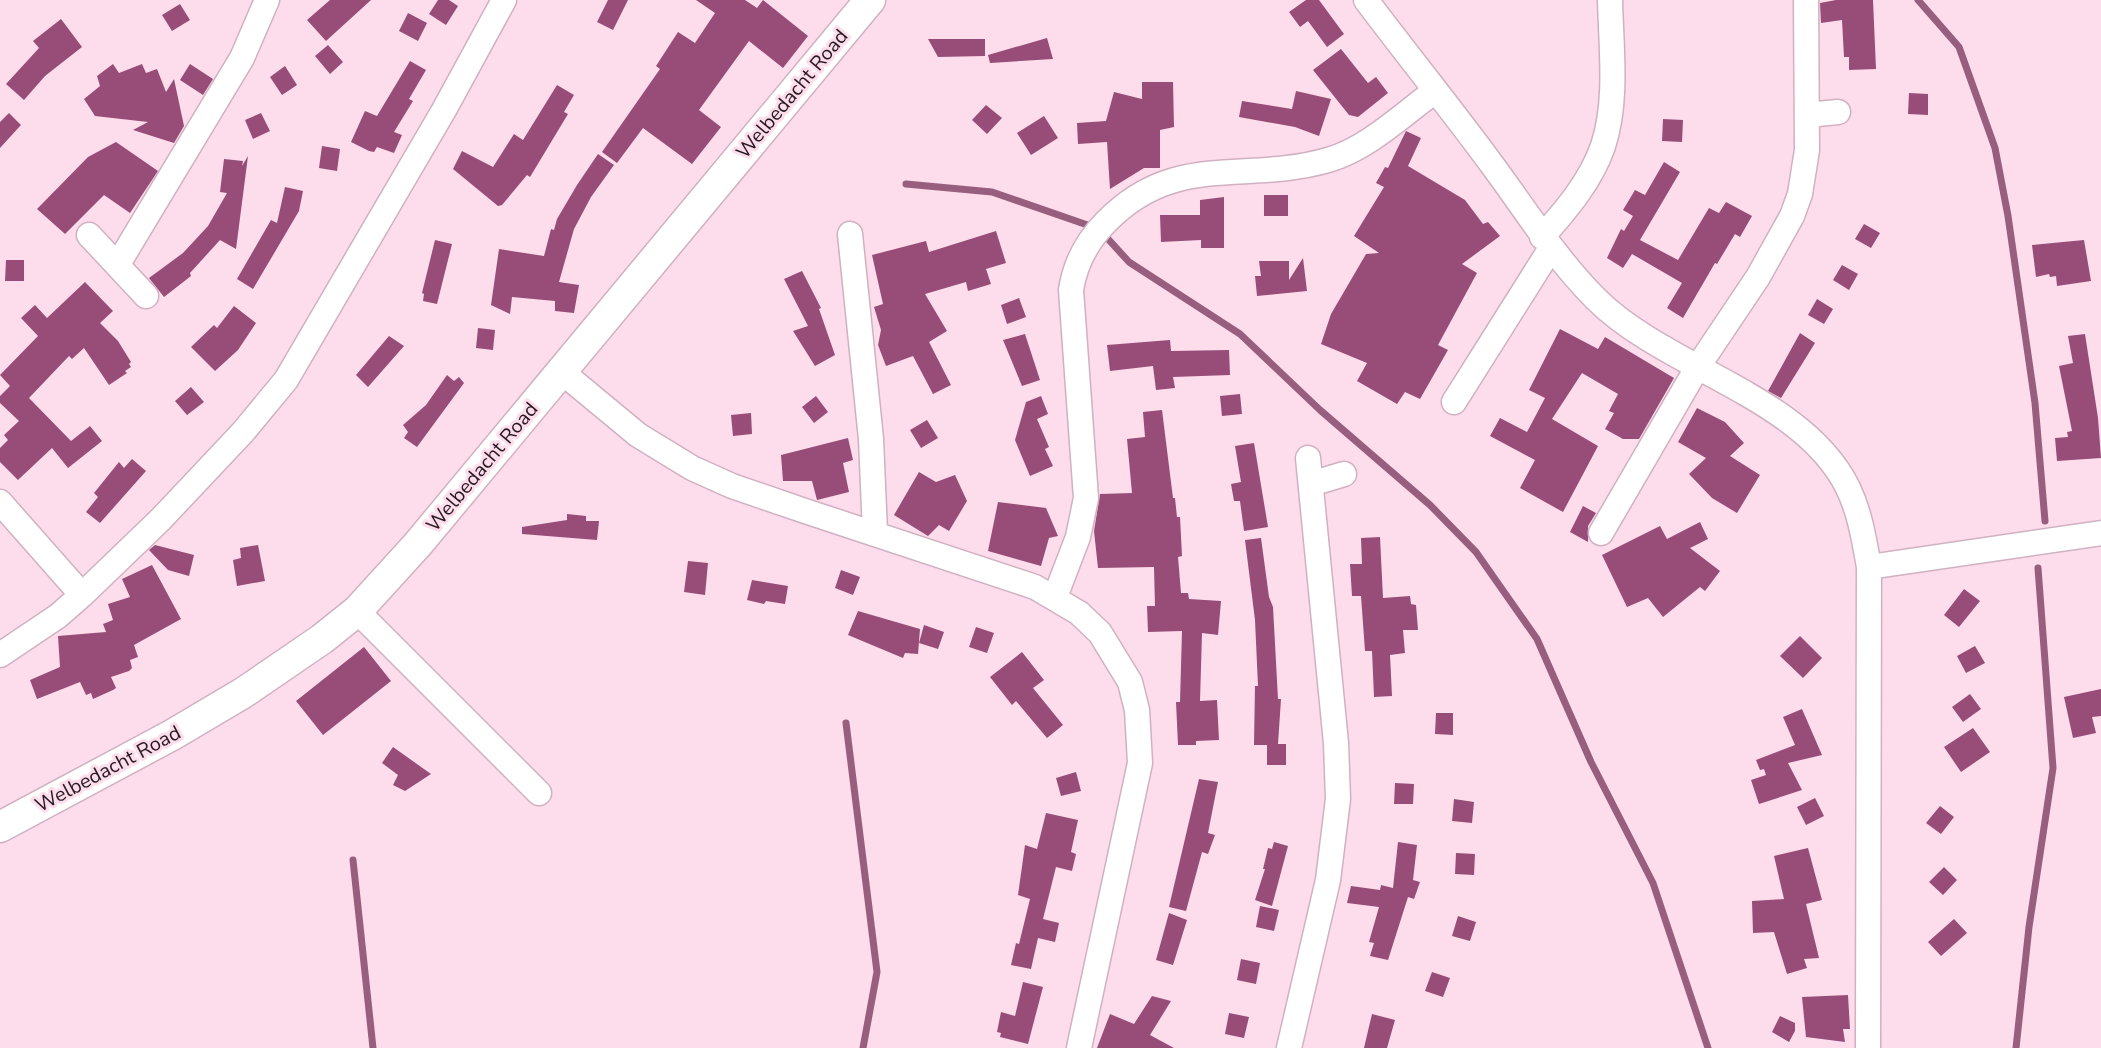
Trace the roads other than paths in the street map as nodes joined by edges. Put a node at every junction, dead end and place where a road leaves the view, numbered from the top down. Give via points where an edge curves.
1 (267, 0) edge
2 (504, 0) edge
3 (870, 0) edge
4 (1366, 0) edge
5 (1610, 0) edge
6 (1806, 0) edge
7 (1435, 92) junction
8 (1838, 112) dead end
9 (1807, 115) junction
10 (850, 234) dead end
11 (89, 235) dead end
12 (1546, 243) junction
13 (118, 264) junction
14 (146, 296) dead end
15 (1697, 368) junction
16 (562, 372) junction
17 (1454, 402) dead end
18 (1308, 458) dead end
19 (1344, 474) dead end
20 (1311, 484) junction
21 (0, 502) edge
22 (875, 532) junction
23 (1601, 533) dead end
24 (2101, 533) edge
25 (1869, 567) junction
26 (82, 595) junction
27 (1055, 597) junction
28 (357, 611) junction
29 (0, 655) edge
30 (540, 793) dead end
31 (0, 826) edge
32 (1079, 1048) edge
33 (1289, 1048) edge
34 (1868, 1048) edge

1 - 13 street via 236,67
2 - 26 street via 286,380 161,519
3 - 16 street, Welbedacht Road
4 - 7 street
5 - 12 street via 1610,108 1603,147
6 - 9 street
7 - 12 street via 1494,167
7 - 27 street via 1347,153 1311,165 1198,174 1171,180 1140,195 1097,231 1077,266 1071,290 1086,498 1078,537
8 - 9 street
9 - 15 street via 1804,176 1792,216 1758,277
10 - 22 street via 867,397
11 - 13 street
12 - 15 street via 1613,314
12 - 17 street
13 - 14 street
15 - 23 street
15 - 25 street via 1723,380 1816,444 1847,485 1856,506
16 - 22 street via 638,435 692,468 732,486
16 - 28 street, Welbedacht Road
18 - 20 street
19 - 20 street
20 - 33 street via 1338,799 1329,880
21 - 26 street
22 - 27 street
24 - 25 street
25 - 34 street
26 - 29 street
27 - 32 street via 1100,633 1113,652 1130,682 1140,733 1138,782
28 - 30 street
28 - 31 street, Welbedacht Road via 243,693

